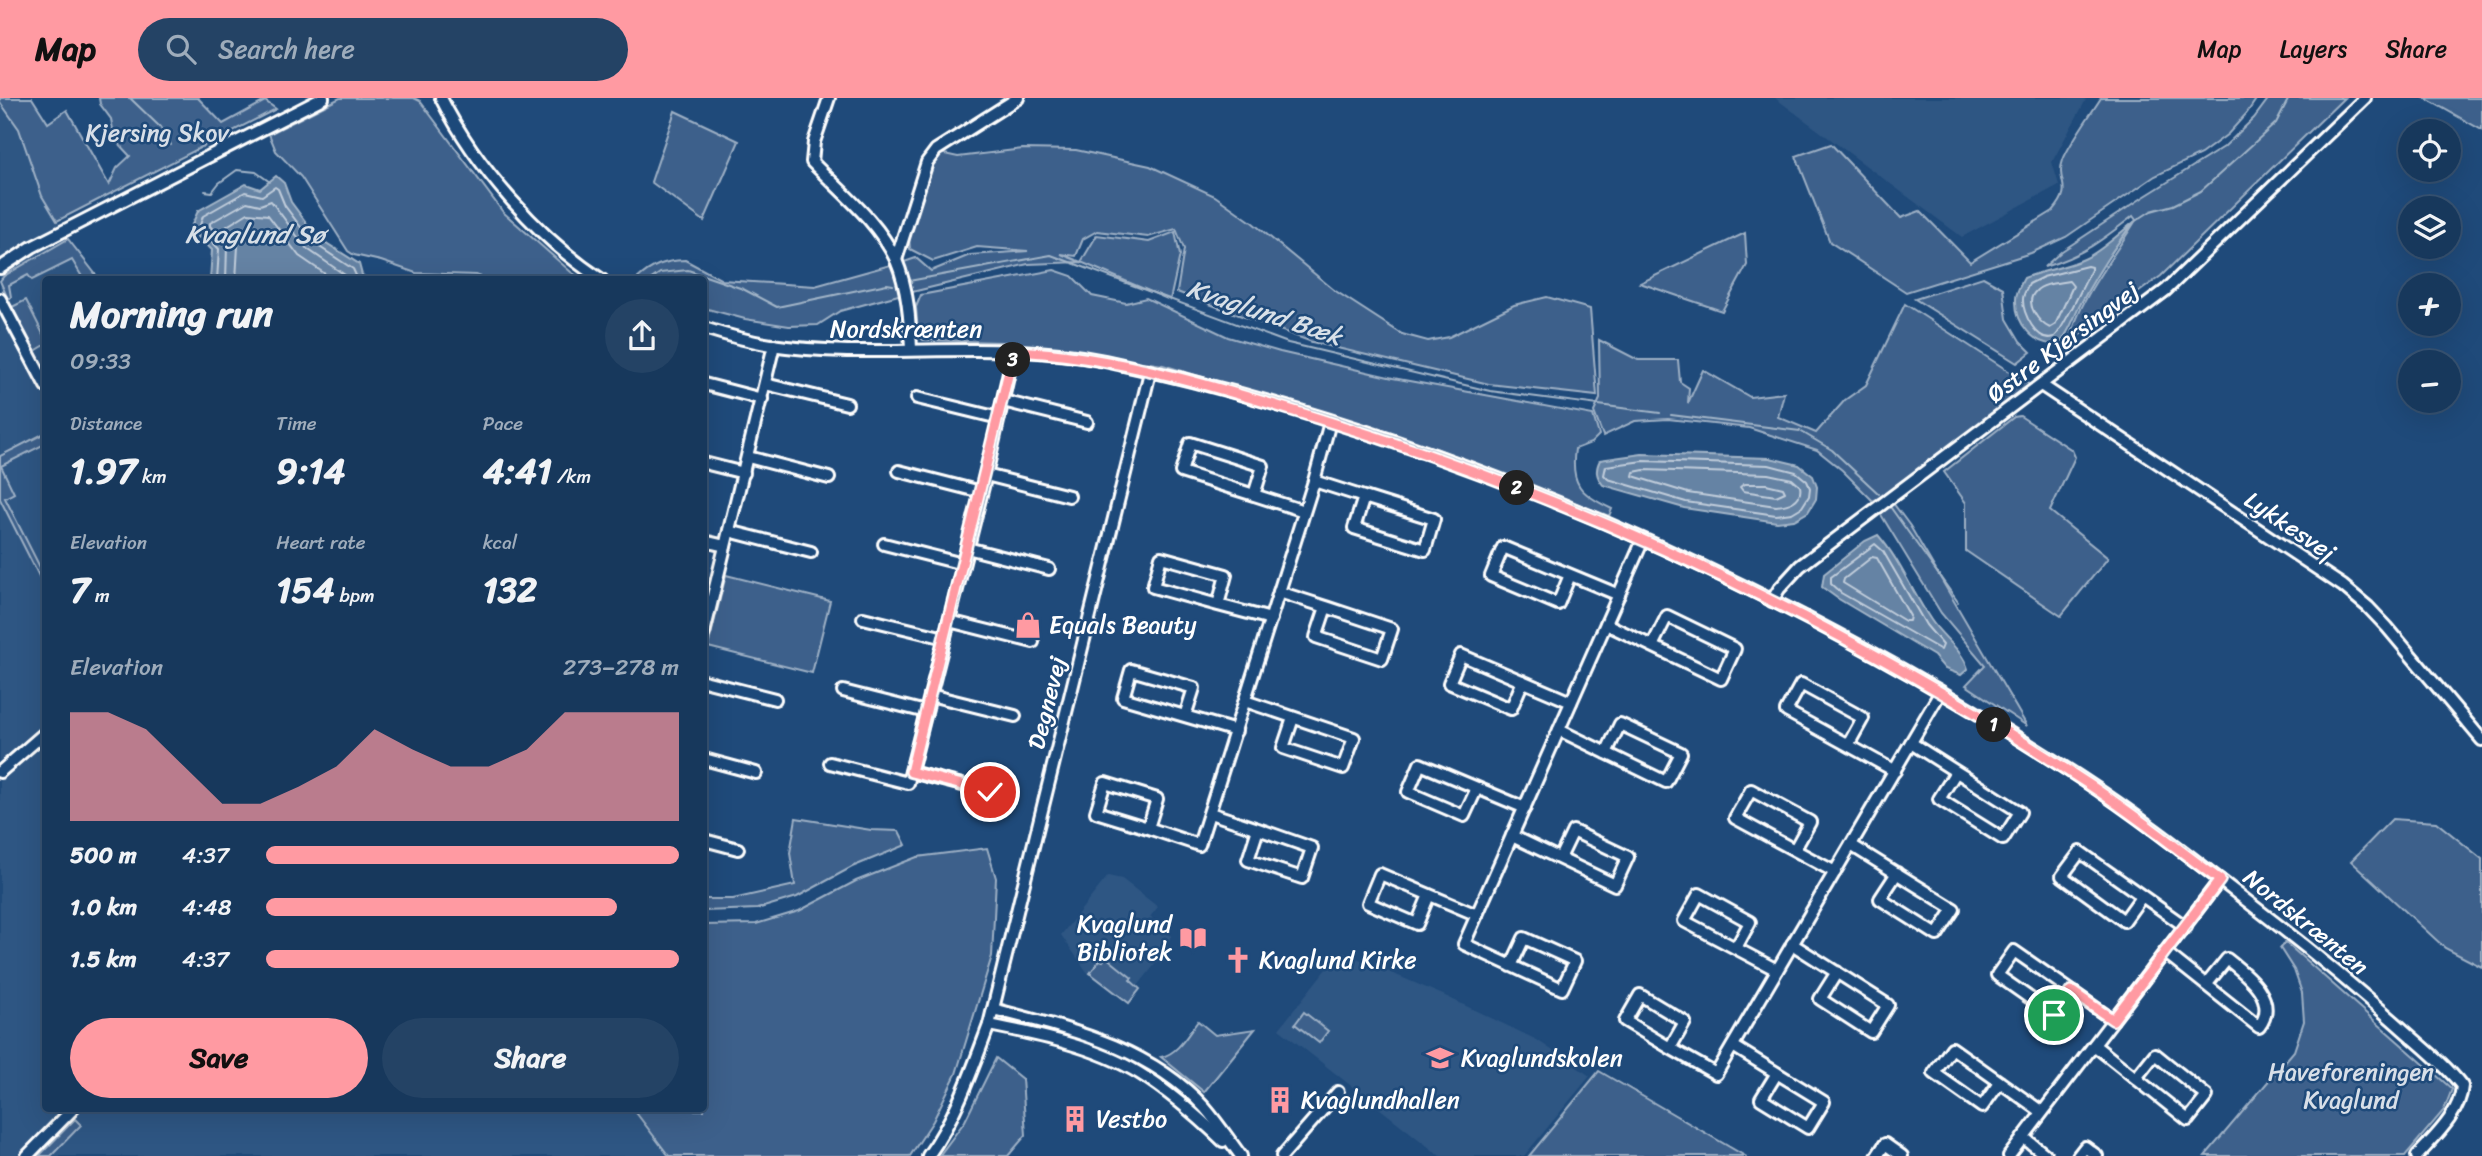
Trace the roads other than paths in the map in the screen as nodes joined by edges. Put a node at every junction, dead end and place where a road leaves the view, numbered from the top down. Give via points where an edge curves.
1 (323, 98) edge
2 (829, 98) edge
3 (1018, 98) edge
4 (2365, 98) edge
5 (441, 102) edge
6 (896, 260) junction
7 (0, 268) edge
8 (598, 276) edge
9 (0, 299) edge
10 (707, 329) edge
11 (774, 345) junction
12 (911, 350) junction
13 (1014, 351) junction
14 (1150, 372) junction
15 (42, 378) edge
16 (765, 384) junction
17 (707, 385) edge
18 (2041, 385) junction
19 (917, 398) dead end
20 (762, 399) junction
21 (1003, 401) junction
22 (848, 404) dead end
23 (999, 418) junction
24 (1087, 422) dead end
25 (1330, 422) junction
26 (748, 457) junction
27 (707, 464) edge
28 (899, 471) dead end
29 (744, 473) junction
30 (986, 475) junction
31 (829, 478) dead end
32 (1314, 481) junction
33 (981, 492) junction
34 (1254, 495) junction
35 (1069, 496) dead end
36 (1364, 497) junction
37 (1304, 511) junction
38 (729, 531) junction
39 (1643, 540) junction
40 (707, 542) edge
41 (884, 544) dead end
42 (725, 546) junction
43 (967, 548) junction
44 (811, 552) dead end
45 (963, 564) junction
46 (1049, 569) dead end
47 (1570, 575) junction
48 (1279, 592) junction
49 (1619, 595) junction
50 (1772, 601) junction
51 (1218, 605) junction
52 (1326, 607) junction
53 (707, 613) edge
54 (863, 618) dead end
55 (1271, 619) junction
56 (949, 621) junction
57 (1606, 624) junction
58 (945, 638) junction
59 (1033, 642) dead end
60 (1652, 646) junction
61 (1523, 681) junction
62 (707, 682) edge
63 (844, 691) dead end
64 (1940, 693) junction
65 (930, 695) junction
66 (775, 699) dead end
67 (1245, 701) junction
68 (1571, 702) junction
69 (926, 712) junction
70 (1015, 716) dead end
71 (1185, 716) junction
72 (1293, 718) junction
73 (1559, 730) junction
74 (1236, 731) junction
75 (42, 735) edge
76 (2482, 740) edge
77 (1910, 743) junction
78 (1848, 745) junction
79 (1606, 753) junction
80 (707, 760) edge
81 (830, 763) dead end
82 (1895, 771) junction
83 (0, 772) edge
84 (911, 772) junction
85 (1956, 772) junction
86 (756, 773) dead end
87 (1476, 788) junction
88 (990, 792) dead end
89 (1525, 808) junction
90 (1210, 813) junction
91 (1148, 828) junction
92 (1258, 829) junction
93 (1512, 836) junction
94 (707, 841) edge
95 (1851, 845) junction
96 (738, 849) dead end
97 (1795, 849) junction
98 (1560, 858) junction
99 (1835, 872) junction
100 (1897, 873) junction
101 (2220, 880) junction
102 (1429, 895) junction
103 (2142, 896) junction
104 (1478, 915) junction
105 (2186, 927) junction
106 (1792, 944) junction
107 (1736, 948) junction
108 (2166, 953) junction
109 (1511, 966) junction
110 (1777, 970) junction
111 (1837, 972) junction
112 (2206, 985) junction
113 (2071, 991) junction
114 (993, 1009) junction
115 (2113, 1020) junction
116 (989, 1025) junction
117 (2094, 1045) junction
118 (1732, 1046) junction
119 (1670, 1048) junction
120 (1777, 1073) junction
121 (2136, 1078) junction
122 (2000, 1082) junction
123 (1338, 1092) dead end
124 (70, 1112) edge
125 (2042, 1112) junction
126 (2023, 1137) junction
127 (27, 1156) edge
128 (928, 1156) edge
129 (1240, 1156) edge
130 (1282, 1156) edge
131 (1877, 1156) edge
132 (1902, 1156) edge
133 (2009, 1156) edge
134 (2047, 1156) edge
135 (2078, 1156) edge
136 (2097, 1156) edge
137 (2417, 1156) edge

1 - 7 street
2 - 6 street via 812,162 849,198
3 - 6 street via 936,150 927,162
4 - 18 street, Østre Kjersingvej via 2166,290
5 - 8 street via 501,188 560,248
6 - 12 street via 910,314
9 - 15 street
10 - 11 street, Nordskrænten
11 - 12 street, Nordskrænten
11 - 16 street
12 - 13 street, Nordskrænten
13 - 14 street, Nordskrænten via 1074,355
13 - 21 street
14 - 25 street, Nordskrænten
14 - 114 street, Degnevej
16 - 20 street
16 - 22 street
17 - 20 street
18 - 50 street, Østre Kjersingvej via 1800,566
18 - 76 street, Lykkesvej via 2343,586 2368,607
19 - 23 street
20 - 26 street
21 - 23 street
21 - 24 street
23 - 30 street
25 - 32 street
25 - 39 street, Nordskrænten via 1454,463
26 - 29 street
26 - 31 street
27 - 29 street
28 - 33 street
29 - 38 street
30 - 33 street
30 - 35 street
32 - 36 street
32 - 37 street
33 - 43 street
34 - 34 street via 1181,472 1190,443 1263,466
34 - 37 street
36 - 36 street via 1434,519 1425,550 1354,528
37 - 48 street
38 - 42 street
38 - 44 street
39 - 49 street
39 - 50 street, Nordskrænten
40 - 42 street
41 - 45 street
42 - 53 street
43 - 45 street
43 - 46 street
45 - 56 street
47 - 47 street via 1503,547 1490,576 1558,604
47 - 49 street
48 - 52 street
48 - 55 street
49 - 57 street
50 - 64 street, Nordskrænten
51 - 51 street via 1153,587 1161,557 1226,575
51 - 55 street
52 - 52 street via 1392,629 1382,659 1316,637
54 - 58 street
55 - 67 street
56 - 58 street
56 - 59 street
57 - 60 street
57 - 68 street
58 - 65 street
60 - 60 street via 1720,678 1735,649 1667,616
61 - 61 street via 1461,655 1449,682 1511,709
61 - 68 street
62 - 66 street
63 - 69 street
64 - 77 street
64 - 101 street, Nordskrænten via 2080,778
65 - 69 street
65 - 70 street
67 - 72 street
67 - 74 street
68 - 73 street
69 - 84 street
71 - 71 street via 1194,688 1131,670 1123,698
71 - 74 street
72 - 72 street via 1283,748 1343,768 1354,738
73 - 79 street
73 - 89 street
74 - 90 street
75 - 83 street
77 - 82 street
77 - 85 street
78 - 78 street via 1786,711 1801,684 1863,718
78 - 82 street
79 - 79 street via 1667,782 1681,753 1620,724
80 - 86 street
81 - 84 street via 908,783
82 - 95 street
84 - 88 street
85 - 85 street via 2020,812 2003,839 1939,799
87 - 87 street via 1420,764 1408,792 1464,816
87 - 89 street
89 - 93 street
90 - 91 street via 1199,845
90 - 92 street
91 - 91 street via 1157,799 1105,783 1096,812
92 - 92 street via 1312,848 1302,878 1248,860
93 - 98 street
93 - 104 street
94 - 96 street
95 - 99 street
95 - 100 street
97 - 97 street via 1735,818 1751,790 1810,822
97 - 99 street
98 - 98 street via 1615,884 1628,857 1573,831
99 - 106 street
100 - 100 street via 1954,909 1937,935 1880,900
101 - 105 street
101 - 137 street, Nordskrænten via 2386,1014 2462,1087 2455,1110
102 - 102 street via 1380,874 1368,903 1417,923
102 - 104 street
103 - 103 street via 2080,852 2062,876 2124,921
103 - 105 street
104 - 109 street via 1464,944
105 - 108 street
106 - 110 street
106 - 111 street
107 - 107 street via 1684,921 1699,894 1750,922
107 - 110 street
108 - 112 street
108 - 115 street
109 - 109 street via 1562,989 1575,961 1524,938
110 - 118 street
111 - 111 street via 1888,1005 1871,1032 1820,999
112 - 112 street via 2259,1027 2266,1010 2263,995 2253,980 2227,959
113 - 113 street via 2014,951 1997,975 2054,1015
113 - 115 street
114 - 116 street, Degnevej
114 - 129 street via 1075,1031 1134,1055 1190,1094
115 - 117 street
116 - 128 street, Degnevej via 969,1079
116 - 129 street via 1088,1050 1136,1072 1187,1108
117 - 121 street
117 - 125 street
118 - 119 street via 1716,1074
118 - 120 street
119 - 119 street via 1625,1021 1640,996 1685,1022
120 - 120 street via 1824,1102 1808,1128 1761,1099
121 - 121 street via 2188,1120 2207,1096 2155,1054
122 - 122 street via 1952,1048 1934,1073 1982,1107
122 - 125 street
123 - 130 street
124 - 127 street
125 - 126 street
126 - 133 street
126 - 134 street
131 - 132 street via 1885,1144
135 - 136 street via 2085,1147

